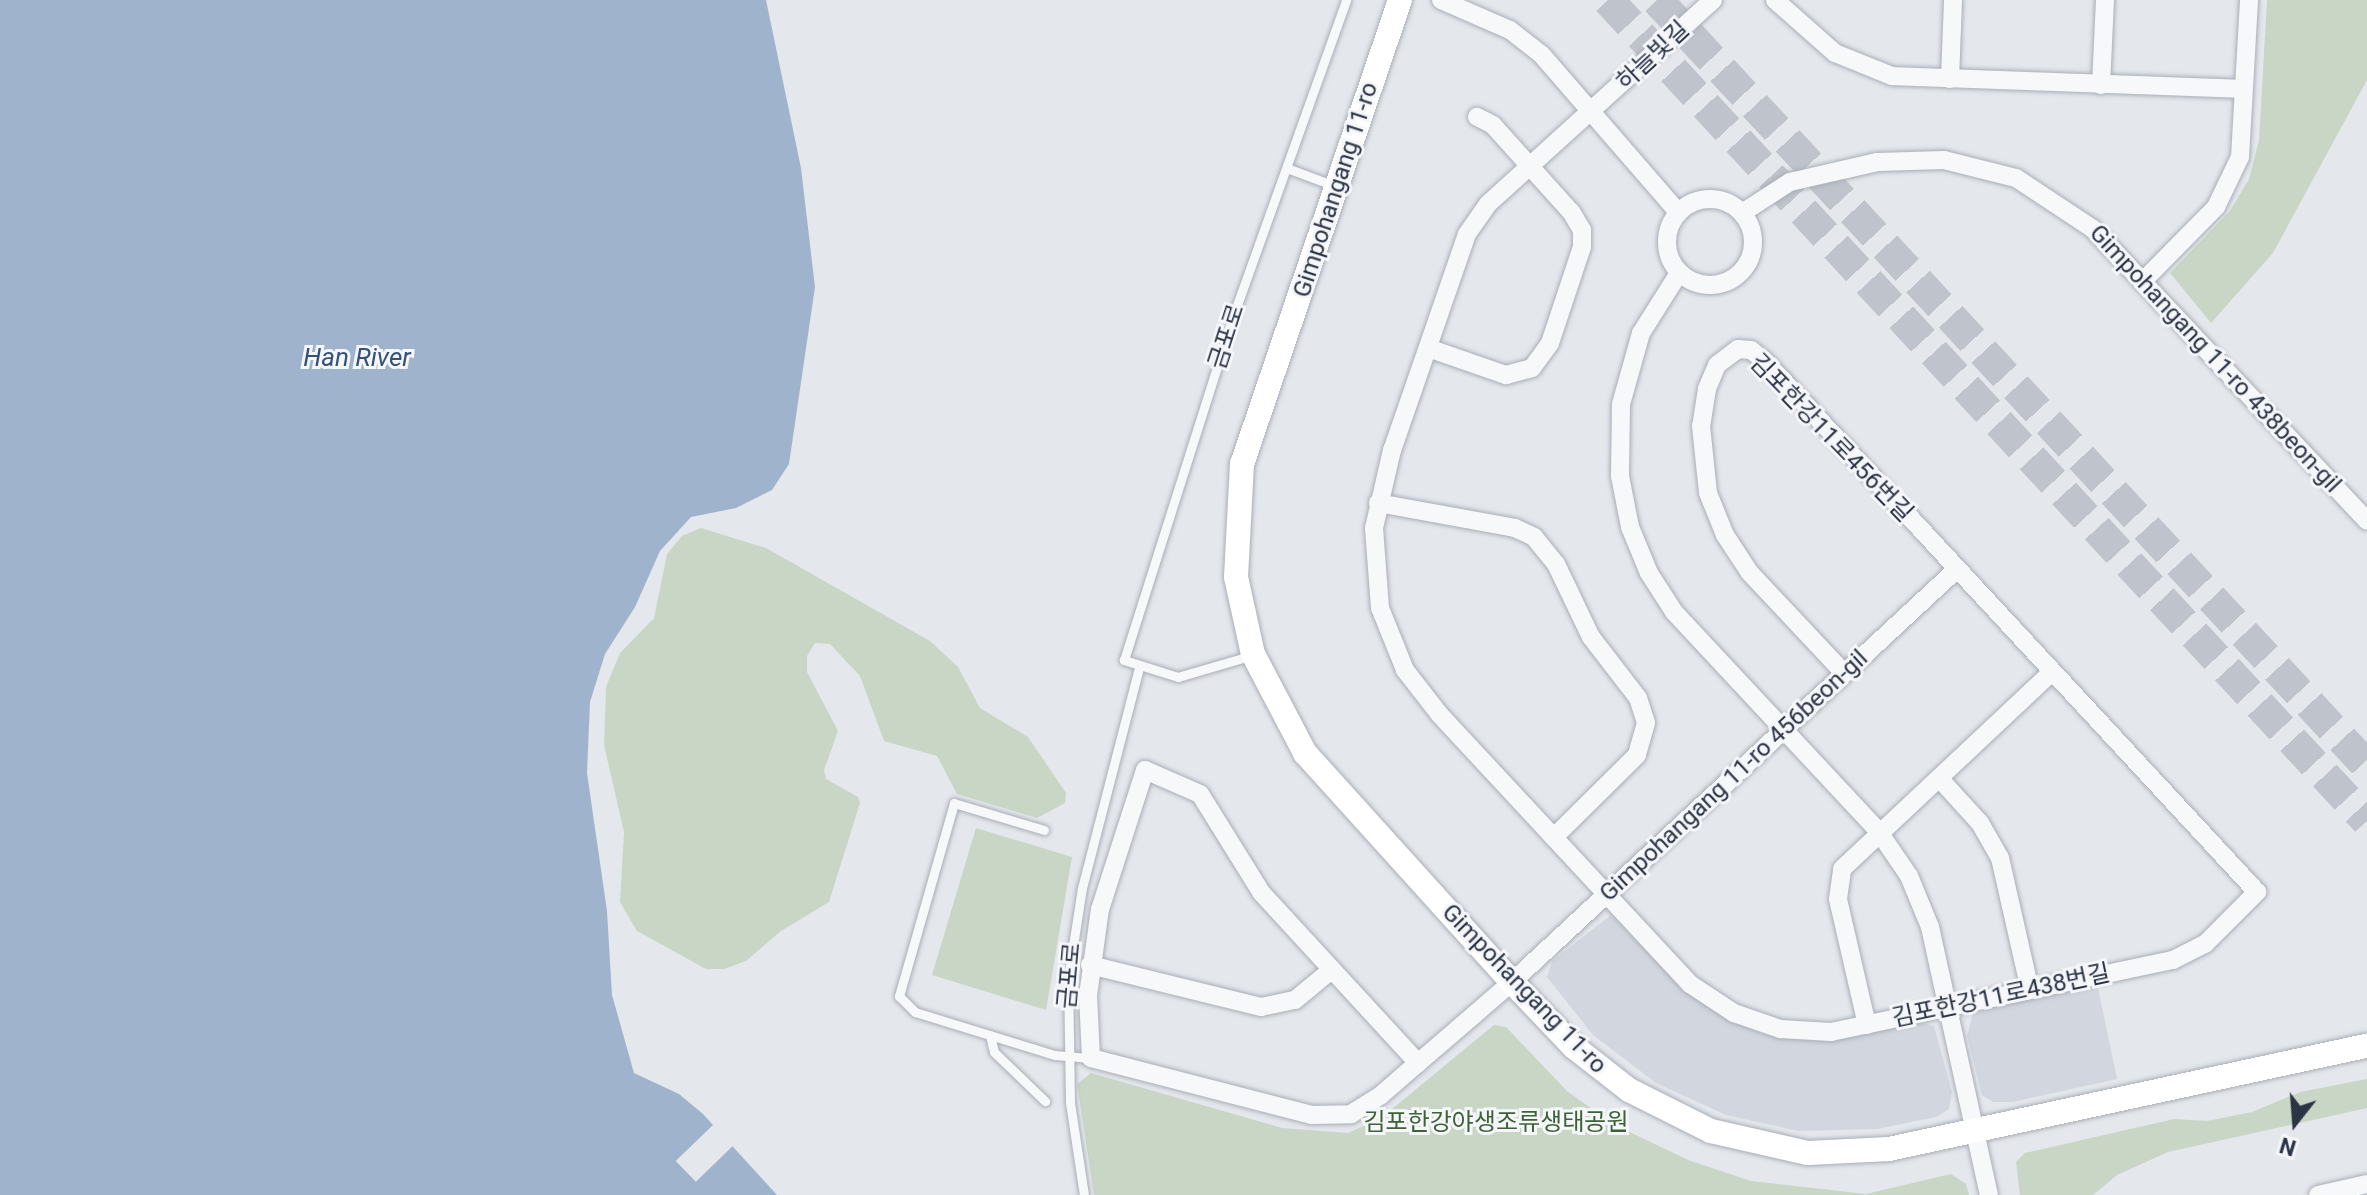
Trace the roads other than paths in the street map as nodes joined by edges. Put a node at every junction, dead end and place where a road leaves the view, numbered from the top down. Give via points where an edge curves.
1 (1346, 0) edge
2 (1387, 0) edge
3 (1400, 0) edge
4 (1441, 0) edge
5 (1713, 0) edge
6 (1775, 0) edge
7 (1953, 0) edge
8 (2105, 0) edge
9 (2249, 0) edge
10 (1950, 79) junction
11 (2101, 85) junction
12 (2244, 89) junction
13 (1592, 111) junction
14 (1477, 117) dead end
15 (1530, 167) junction
16 (1287, 168) junction
17 (1327, 183) junction
18 (1678, 212) junction
19 (1742, 213) junction
20 (1679, 273) junction
21 (2143, 281) junction
22 (1428, 348) junction
23 (1269, 378) junction
24 (1378, 503) junction
25 (2367, 521) edge
26 (1956, 570) junction
27 (1253, 654) junction
28 (1139, 668) junction
29 (2052, 672) junction
30 (1844, 673) junction
31 (1783, 730) junction
32 (1939, 778) junction
33 (1044, 830) dead end
34 (1879, 832) junction
35 (1554, 837) junction
36 (1607, 896) junction
37 (1090, 965) junction
38 (1330, 971) junction
39 (1512, 982) junction
40 (2030, 990) junction
41 (1949, 1009) junction
42 (1867, 1025) junction
43 (990, 1035) junction
44 (2367, 1046) edge
45 (1067, 1057) junction
46 (1091, 1058) junction
47 (1418, 1063) junction
48 (1045, 1101) dead end
49 (1977, 1132) junction
50 (2367, 1184) edge
51 (2329, 1194) edge
52 (1084, 1195) edge
53 (1989, 1195) edge

1 - 16 lane, 금포로
2 - 17 main road, Gimpohangang 11-ro
3 - 23 main road, Gimpohangang 11-ro
4 - 13 street via 1510,30 1541,54
5 - 13 street, 하늘빛길
6 - 10 street via 1851,64 1892,76
7 - 10 street
8 - 11 street
9 - 12 street
10 - 11 street
11 - 12 street
12 - 21 street via 2240,157 2229,184 2197,229
13 - 15 street, 하늘빛길
13 - 18 street
14 - 15 street via 1493,125
15 - 22 street, 하늘빛길 via 1473,222
15 - 22 street via 1571,212 1584,239 1546,353 1532,368 1506,375
16 - 17 lane
16 - 28 lane, 금포로 via 1129,636 1124,660
17 - 23 main road, Gimpohangang 11-ro
18 - 19 street via 1701,199 1716,199
18 - 20 street via 1666,242
19 - 20 street via 1753,250 1740,273 1717,284 1702,284
19 - 21 street, Gimpohangang 11-ro 438beon-gil via 1790,182 1862,165 1911,160 1974,165 2016,178 2071,210
20 - 31 street via 1650,315 1626,378 1618,447 1624,504 1638,551 1662,595
21 - 25 street, Gimpohangang 11-ro 438beon-gil
22 - 24 street, 하늘빛길
23 - 27 main road, Gimpohangang 11-ro via 1242,463 1236,521 1236,577
24 - 35 street via 1376,586 1405,670
24 - 35 street via 1515,528 1534,537 1556,564 1596,644 1638,698 1646,723 1637,755
26 - 29 street, 김포한강11로438번길
26 - 30 street, Gimpohangang 11-ro 456beon-gil
26 - 30 street, 김포한강11로456번길 via 1758,354 1738,349 1725,356 1711,377 1701,426 1704,471 1715,512 1750,573
27 - 28 lane via 1193,676
27 - 39 main road, Gimpohangang 11-ro via 1305,753
28 - 45 lane, 금포로 via 1075,925
29 - 32 street, 김포한강11로438번길
29 - 40 street, 김포한강11로438번길 via 2257,892 2205,944 2185,955
30 - 31 street, Gimpohangang 11-ro 456beon-gil
31 - 34 street
31 - 36 street, Gimpohangang 11-ro 456beon-gil
32 - 34 street, 김포한강11로438번길
32 - 40 street via 1980,823 2000,858
33 - 43 lane via 954,803 901,986 902,1001 915,1012
34 - 41 street via 1924,909
34 - 42 street, 김포한강11로438번길 via 1847,861 1837,887
35 - 36 street
36 - 39 street, Gimpohangang 11-ro 456beon-gil
36 - 42 street via 1690,984 1747,1020 1800,1033
37 - 38 street via 1261,1007 1295,1000
37 - 38 street via 1105,887 1145,770 1200,794 1261,892
37 - 46 street
38 - 47 street
39 - 47 street, Gimpohangang 11-ro 456beon-gil
39 - 49 main road, Gimpohangang 11-ro via 1606,1075 1711,1131 1777,1148 1836,1155
40 - 41 street, 김포한강11로438번길
41 - 42 street, 김포한강11로438번길
41 - 49 street
43 - 45 lane
43 - 48 lane via 994,1052
44 - 49 main road, Gimpohangang 11-ro
45 - 46 lane
45 - 52 lane, 금포로
46 - 47 street, Gimpohangang 11-ro 456beon-gil via 1327,1117 1364,1107
49 - 53 street
50 - 51 street

